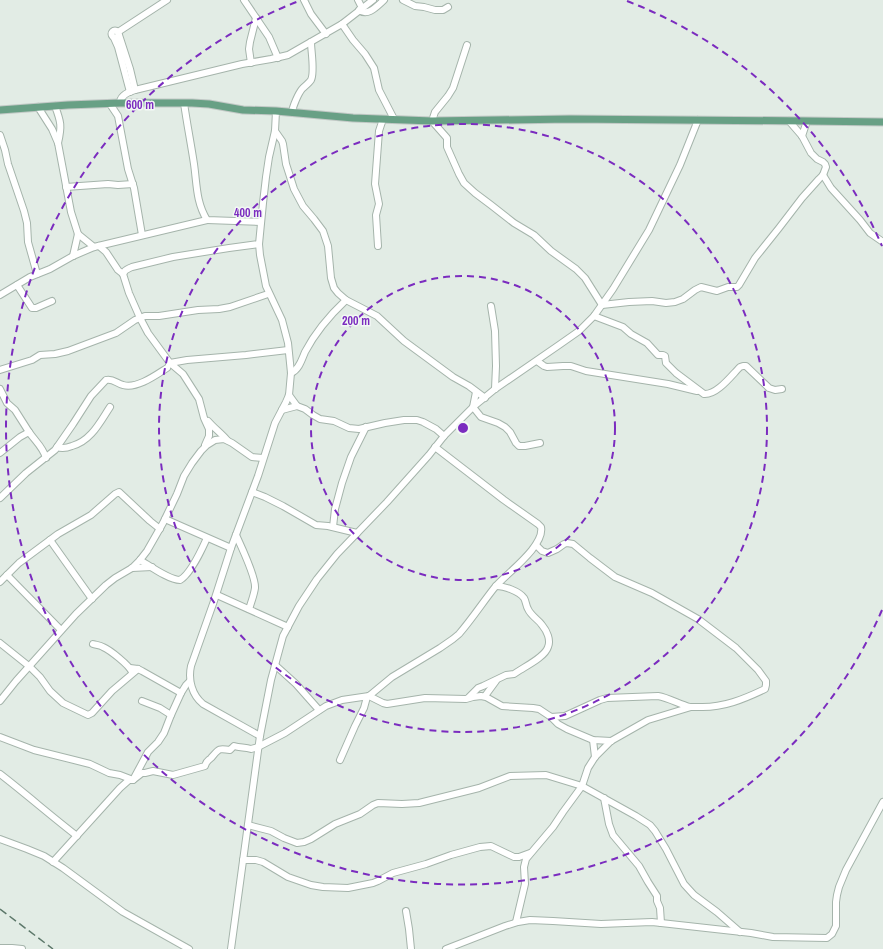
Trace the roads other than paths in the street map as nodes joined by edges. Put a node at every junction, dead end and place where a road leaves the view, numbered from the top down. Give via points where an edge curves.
1 (167, 0) edge
2 (244, 0) edge
3 (304, 0) edge
4 (358, 0) edge
5 (373, 0) edge
6 (384, 0) edge
7 (403, 0) edge
8 (448, 7) dead end
9 (361, 9) junction
10 (256, 18) junction
11 (342, 24) junction
12 (326, 34) junction
13 (311, 42) junction
14 (467, 45) dead end
15 (278, 58) junction
16 (251, 63) junction
17 (133, 91) junction
18 (121, 103) junction
19 (184, 103) junction
20 (110, 104) junction
21 (55, 106) junction
22 (38, 108) junction
23 (0, 110) edge
24 (276, 111) junction
25 (292, 112) junction
26 (118, 116) junction
27 (383, 119) junction
28 (394, 119) junction
29 (432, 120) junction
30 (698, 120) junction
31 (807, 120) junction
32 (789, 121) junction
33 (883, 122) edge
34 (275, 132) junction
35 (0, 135) edge
36 (802, 136) junction
37 (58, 143) junction
38 (823, 175) junction
39 (133, 184) junction
40 (66, 187) junction
41 (207, 220) junction
42 (261, 222) junction
43 (78, 234) junction
44 (142, 235) junction
45 (883, 242) edge
46 (259, 244) junction
47 (96, 246) junction
48 (378, 246) dead end
49 (73, 256) junction
50 (37, 274) junction
51 (124, 274) junction
52 (17, 285) junction
53 (268, 294) junction
54 (0, 295) edge
55 (346, 300) junction
56 (52, 301) dead end
57 (602, 305) junction
58 (491, 306) dead end
59 (594, 316) junction
60 (140, 318) junction
61 (288, 350) junction
62 (536, 361) junction
63 (168, 366) junction
64 (0, 369) edge
65 (291, 373) junction
66 (0, 389) edge
67 (494, 389) junction
68 (782, 389) dead end
69 (699, 391) junction
70 (476, 392) junction
71 (289, 395) junction
72 (485, 398) junction
73 (297, 406) junction
74 (110, 407) dead end
75 (473, 407) junction
76 (282, 410) junction
77 (203, 415) junction
78 (366, 427) junction
79 (29, 432) junction
80 (444, 436) junction
81 (227, 440) junction
82 (540, 444) dead end
83 (205, 447) junction
84 (435, 447) junction
85 (56, 448) junction
86 (43, 449) junction
87 (0, 453) edge
88 (46, 458) junction
89 (263, 458) junction
90 (252, 492) junction
91 (0, 498) edge
92 (165, 519) junction
93 (333, 527) junction
94 (160, 529) junction
95 (357, 533) junction
96 (236, 535) junction
97 (207, 538) junction
98 (50, 540) junction
99 (536, 545) junction
100 (231, 548) junction
101 (140, 560) junction
102 (152, 567) junction
103 (132, 568) junction
104 (7, 575) junction
105 (0, 582) edge
106 (500, 584) junction
107 (217, 595) junction
108 (92, 599) junction
109 (249, 609) junction
110 (288, 627) junction
111 (61, 630) junction
112 (0, 643) edge
113 (93, 644) dead end
114 (275, 665) junction
115 (30, 667) junction
116 (131, 671) junction
117 (497, 680) junction
118 (190, 681) junction
119 (181, 693) junction
120 (368, 696) junction
121 (485, 696) junction
122 (467, 698) junction
123 (0, 701) edge
124 (142, 701) dead end
125 (691, 707) junction
126 (319, 710) junction
127 (171, 714) junction
128 (552, 717) junction
129 (260, 736) junction
130 (0, 737) edge
131 (593, 740) junction
132 (611, 741) junction
133 (258, 747) junction
134 (595, 758) junction
135 (340, 760) dead end
136 (0, 774) edge
137 (133, 780) junction
138 (582, 786) junction
139 (604, 798) junction
140 (883, 802) edge
141 (248, 825) junction
142 (77, 836) junction
143 (0, 839) edge
144 (530, 853) junction
145 (243, 860) junction
146 (54, 862) junction
147 (406, 911) dead end
148 (516, 922) junction
149 (661, 923) junction
150 (740, 932) junction
151 (0, 948) edge
152 (22, 949) edge
153 (190, 949) edge
154 (231, 949) edge
155 (411, 949) edge
156 (446, 949) edge

1 - 17 street via 117,35 118,47
2 - 10 street
3 - 12 street
4 - 9 street
5 - 9 street
6 - 9 street via 371,11 364,13
7 - 8 street via 414,6 435,10
9 - 11 street
10 - 15 street via 273,44
10 - 16 street via 249,50
11 - 12 street
11 - 28 street via 374,68 379,90
12 - 13 street
13 - 15 street
13 - 25 street via 312,77 302,89
14 - 29 street via 453,88
15 - 16 street
16 - 17 street
17 - 18 street via 120,99
18 - 19 main road
18 - 20 main road
18 - 26 street
19 - 24 main road
19 - 41 street via 197,195
20 - 21 main road
20 - 26 street
21 - 22 main road
21 - 37 street via 61,127
22 - 23 main road
22 - 37 street
24 - 25 main road
24 - 34 street
25 - 27 main road
26 - 39 street
27 - 28 main road
27 - 48 street via 379,131 375,184 379,204 376,215
28 - 29 main road
29 - 30 main road
29 - 57 street via 447,138 447,147 459,174 469,188 576,269 585,278
30 - 32 main road
30 - 57 street via 649,230
31 - 32 main road
31 - 33 main road
31 - 36 street
32 - 36 street
34 - 42 street
34 - 55 street via 282,141 294,189 303,206 323,231 328,246 332,283
35 - 50 street via 24,211 28,242
36 - 38 street via 811,153 825,164
37 - 40 street
38 - 45 street via 870,233
38 - 57 street via 754,258 737,287 731,286 717,291 701,287 675,302
39 - 40 street
39 - 44 street
40 - 43 street
41 - 42 street
41 - 44 street
42 - 46 street
43 - 47 street
43 - 49 street
44 - 47 street
46 - 51 street via 173,257 126,269
46 - 53 street
47 - 49 street
47 - 51 street via 106,252 118,270
49 - 50 street
50 - 52 street
51 - 60 street
52 - 54 street
52 - 56 street via 32,308
53 - 60 street via 219,309
53 - 61 street via 282,320
55 - 65 street via 324,322 298,366
55 - 70 street via 377,316 404,341
57 - 59 street
58 - 67 street via 495,330
59 - 62 street via 579,331
59 - 69 street via 621,326 647,343 658,355 665,356 666,363
60 - 63 street
60 - 64 street via 116,333 68,351 40,355 32,360
61 - 63 street via 187,360
61 - 65 street
62 - 67 street
62 - 69 street via 547,367 571,366 586,371
63 - 77 street via 183,374 199,398
63 - 85 street via 152,378 135,385 124,386 112,379 106,380 91,396
65 - 71 street
66 - 79 street
67 - 72 street
68 - 69 street via 769,388 743,366 711,393 707,395
70 - 72 street
70 - 75 street
71 - 73 street
71 - 76 street
72 - 75 street
73 - 76 street
73 - 78 street via 320,419 334,421 349,428
74 - 85 street via 94,432 83,441 66,448
75 - 80 street
75 - 82 street via 481,416 505,427 519,446
76 - 89 street
77 - 81 street
77 - 83 street via 210,432
78 - 80 street via 417,420
78 - 93 street via 342,483
79 - 86 street
79 - 87 street
80 - 84 street
81 - 83 street via 215,440
81 - 89 street via 252,457
83 - 92 street via 184,476
84 - 95 street
84 - 99 street via 541,527 542,532
85 - 86 street
85 - 88 street
86 - 88 street
88 - 91 street
89 - 90 street
90 - 93 street via 316,525
90 - 96 street
92 - 94 street
92 - 97 street
93 - 95 street
94 - 98 street via 119,492 91,515
94 - 101 street
95 - 110 street via 317,579
96 - 100 street
96 - 109 street via 255,582
97 - 100 street
97 - 102 street via 200,554 183,579 174,579
98 - 104 street
98 - 108 street
99 - 106 street
99 - 125 street via 548,553 564,544 573,544 616,577 652,593 698,619 736,648 766,681 765,689 741,700 717,706
100 - 107 street
101 - 102 street
101 - 103 street
102 - 103 street
103 - 108 street via 115,578
104 - 105 street
104 - 111 street
106 - 117 street via 523,597 532,616 542,624 550,640 541,656 514,674
106 - 120 street via 453,639
107 - 109 street
107 - 118 street via 190,666
108 - 111 street
109 - 110 street
110 - 114 street
111 - 115 street
112 - 115 street
113 - 116 street via 109,650
114 - 126 street
114 - 129 street
115 - 116 street via 63,703 88,715
115 - 123 street
116 - 119 street via 138,669
117 - 121 street
117 - 122 street via 478,688
118 - 119 street
118 - 129 street via 195,696 203,704
119 - 127 street
120 - 122 street via 387,704 426,698
120 - 126 street via 342,700
120 - 135 street
121 - 122 street
121 - 128 street via 502,706 539,709
124 - 127 street
125 - 128 street via 658,696 611,698 600,700 565,716
125 - 132 street via 648,720
126 - 133 street via 285,733
127 - 137 street via 164,733 148,752
128 - 131 street via 558,724
129 - 133 street
130 - 137 street via 39,752 90,764
131 - 132 street
131 - 134 street
132 - 134 street
133 - 137 street via 251,749 234,746 230,750 218,750 205,766 173,775 153,771 142,773
133 - 141 street
134 - 138 street via 588,768
136 - 142 street
137 - 142 street via 129,780 120,788
138 - 139 street
138 - 141 street via 546,775 510,776 479,788 419,803 378,803 311,839 297,843
138 - 144 street via 537,848
139 - 149 street via 613,835 639,866 657,896
139 - 150 street via 650,825 684,884
140 - 150 street via 839,887 836,926 832,934 827,938 773,937
141 - 145 street
142 - 146 street
143 - 146 street
144 - 145 street via 514,857 490,846 480,847 393,872 378,881 348,888 311,885 288,877 263,862
144 - 148 street via 524,863 524,893
145 - 154 street
146 - 153 street via 123,912
147 - 155 street
148 - 149 street via 536,920 601,924
148 - 156 street
149 - 150 street
151 - 152 street

